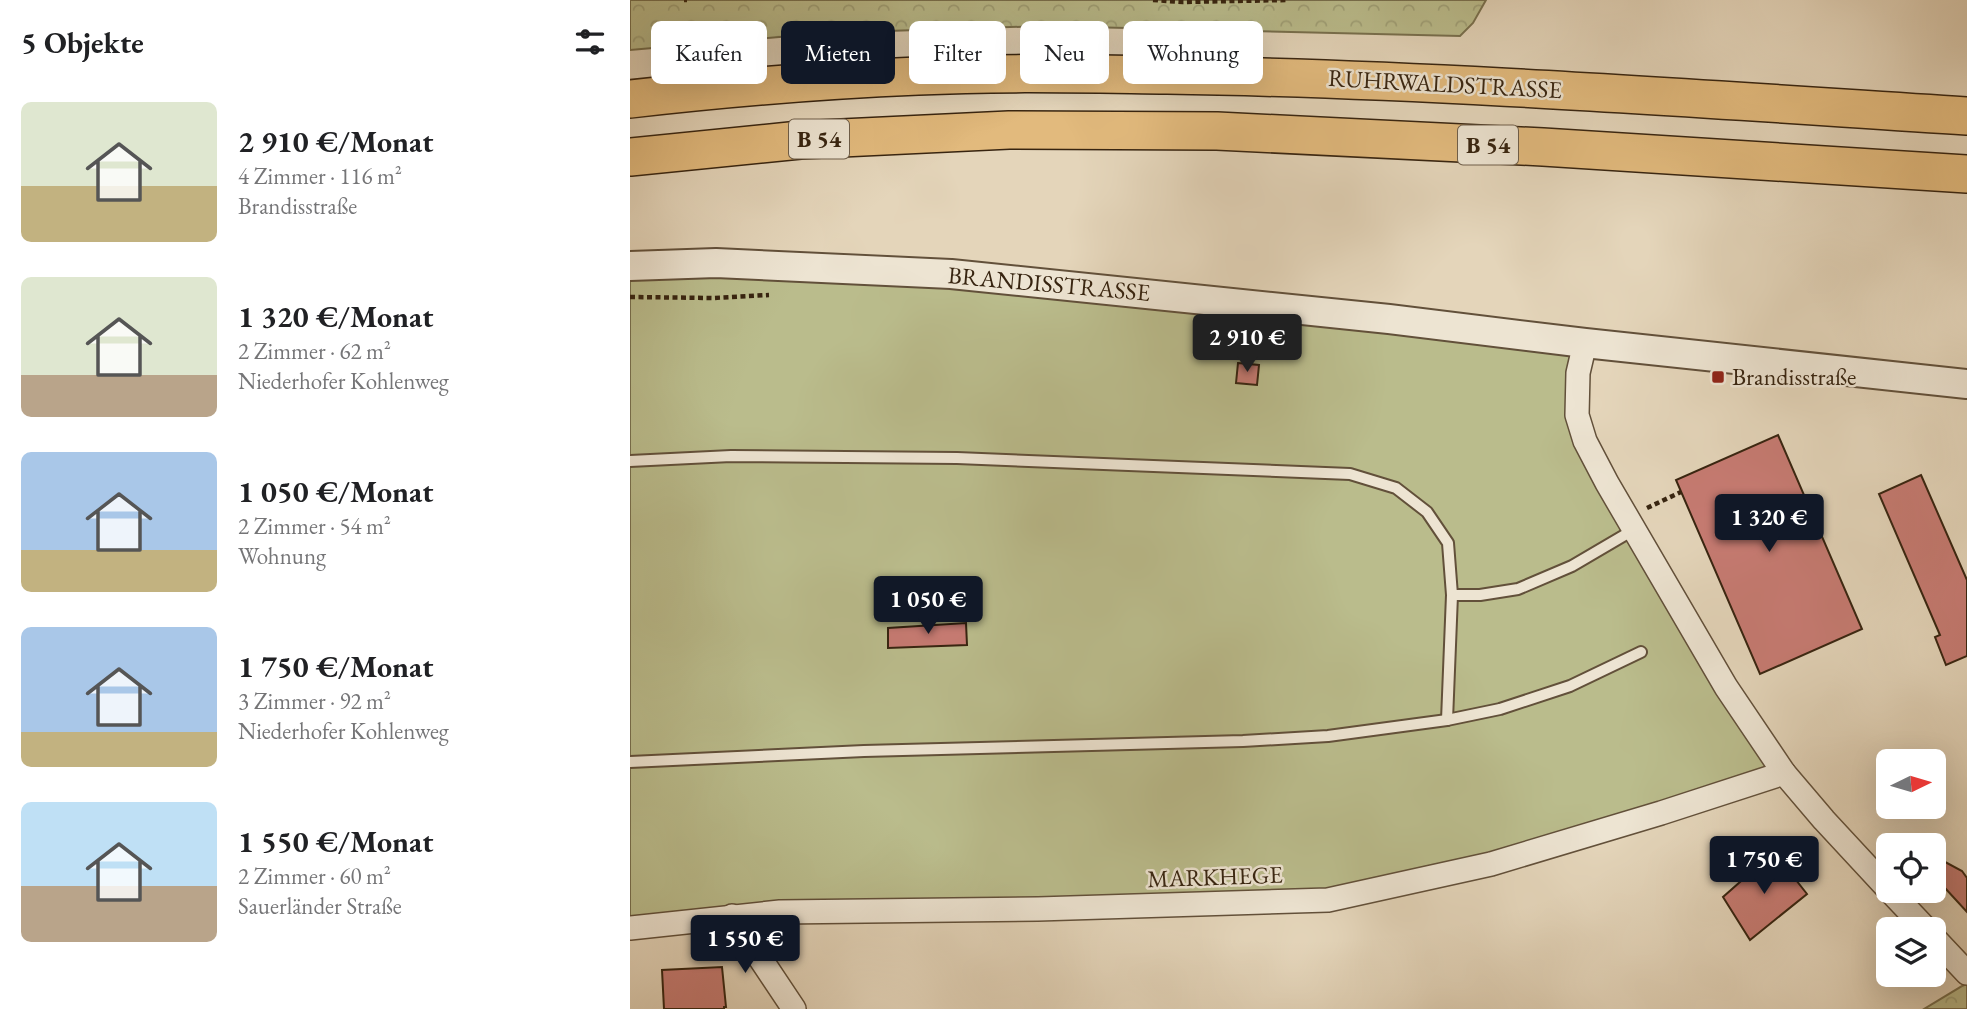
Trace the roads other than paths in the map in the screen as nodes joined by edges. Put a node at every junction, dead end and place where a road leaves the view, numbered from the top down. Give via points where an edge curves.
1 (630, 99) edge
2 (1967, 116) edge
3 (630, 157) edge
4 (1967, 174) edge
5 (630, 266) edge
6 (1586, 342) junction
7 (1967, 384) edge
8 (630, 461) edge
9 (1640, 519) junction
10 (1452, 595) junction
11 (1641, 652) dead end
12 (1447, 720) junction
13 (630, 762) edge
14 (1784, 773) junction
15 (1876, 876) edge
16 (1901, 903) edge
17 (732, 916) junction
18 (1915, 917) edge
19 (630, 928) edge
20 (1946, 950) edge
21 (1967, 973) edge
22 (794, 1009) edge

1 - 2 highway, RUHRWALDSTRASSE / B 54 via 868,78 1096,74 1382,80
3 - 4 highway, B 54 via 800,140 1009,130 1217,131
5 - 6 street, BRANDISSTRASSE via 716,263 951,274
6 - 7 street, BRANDISSTRASSE
6 - 9 street via 1578,373 1577,415 1607,483
8 - 10 lane via 731,456 957,458 1350,474 1396,488 1427,512 1448,543
9 - 10 lane via 1572,566 1518,589
9 - 14 street via 1669,591
10 - 12 lane
11 - 12 lane via 1570,686 1500,709
12 - 13 lane via 1328,736 1243,741
14 - 15 street
14 - 17 street, MARKHEGE via 1491,864 1328,900
16 - 18 street
17 - 19 street, MARKHEGE
17 - 22 street
20 - 21 street

